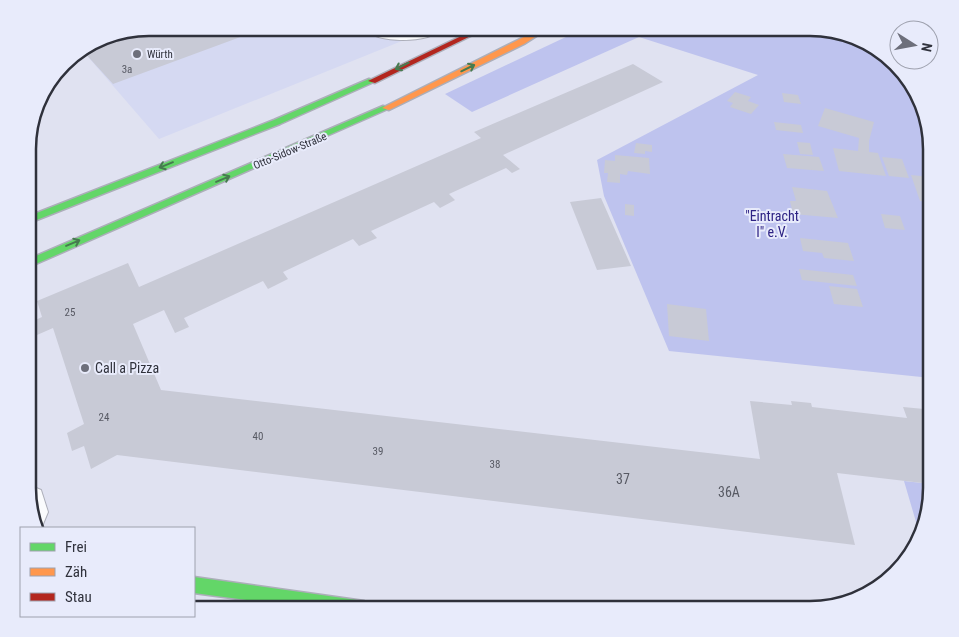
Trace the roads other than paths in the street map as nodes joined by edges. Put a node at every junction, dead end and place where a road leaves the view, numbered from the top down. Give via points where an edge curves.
1 (388, 36) edge
2 (417, 36) edge
3 (465, 36) edge
4 (532, 36) edge
5 (36, 217) edge
6 (36, 260) edge
7 (195, 585) edge
8 (307, 601) edge

1 - 2 lane
3 -> 5 main road via 277,122
6 -> 4 main road, Otto-Sidow-Straße via 380,111
7 - 8 main road

